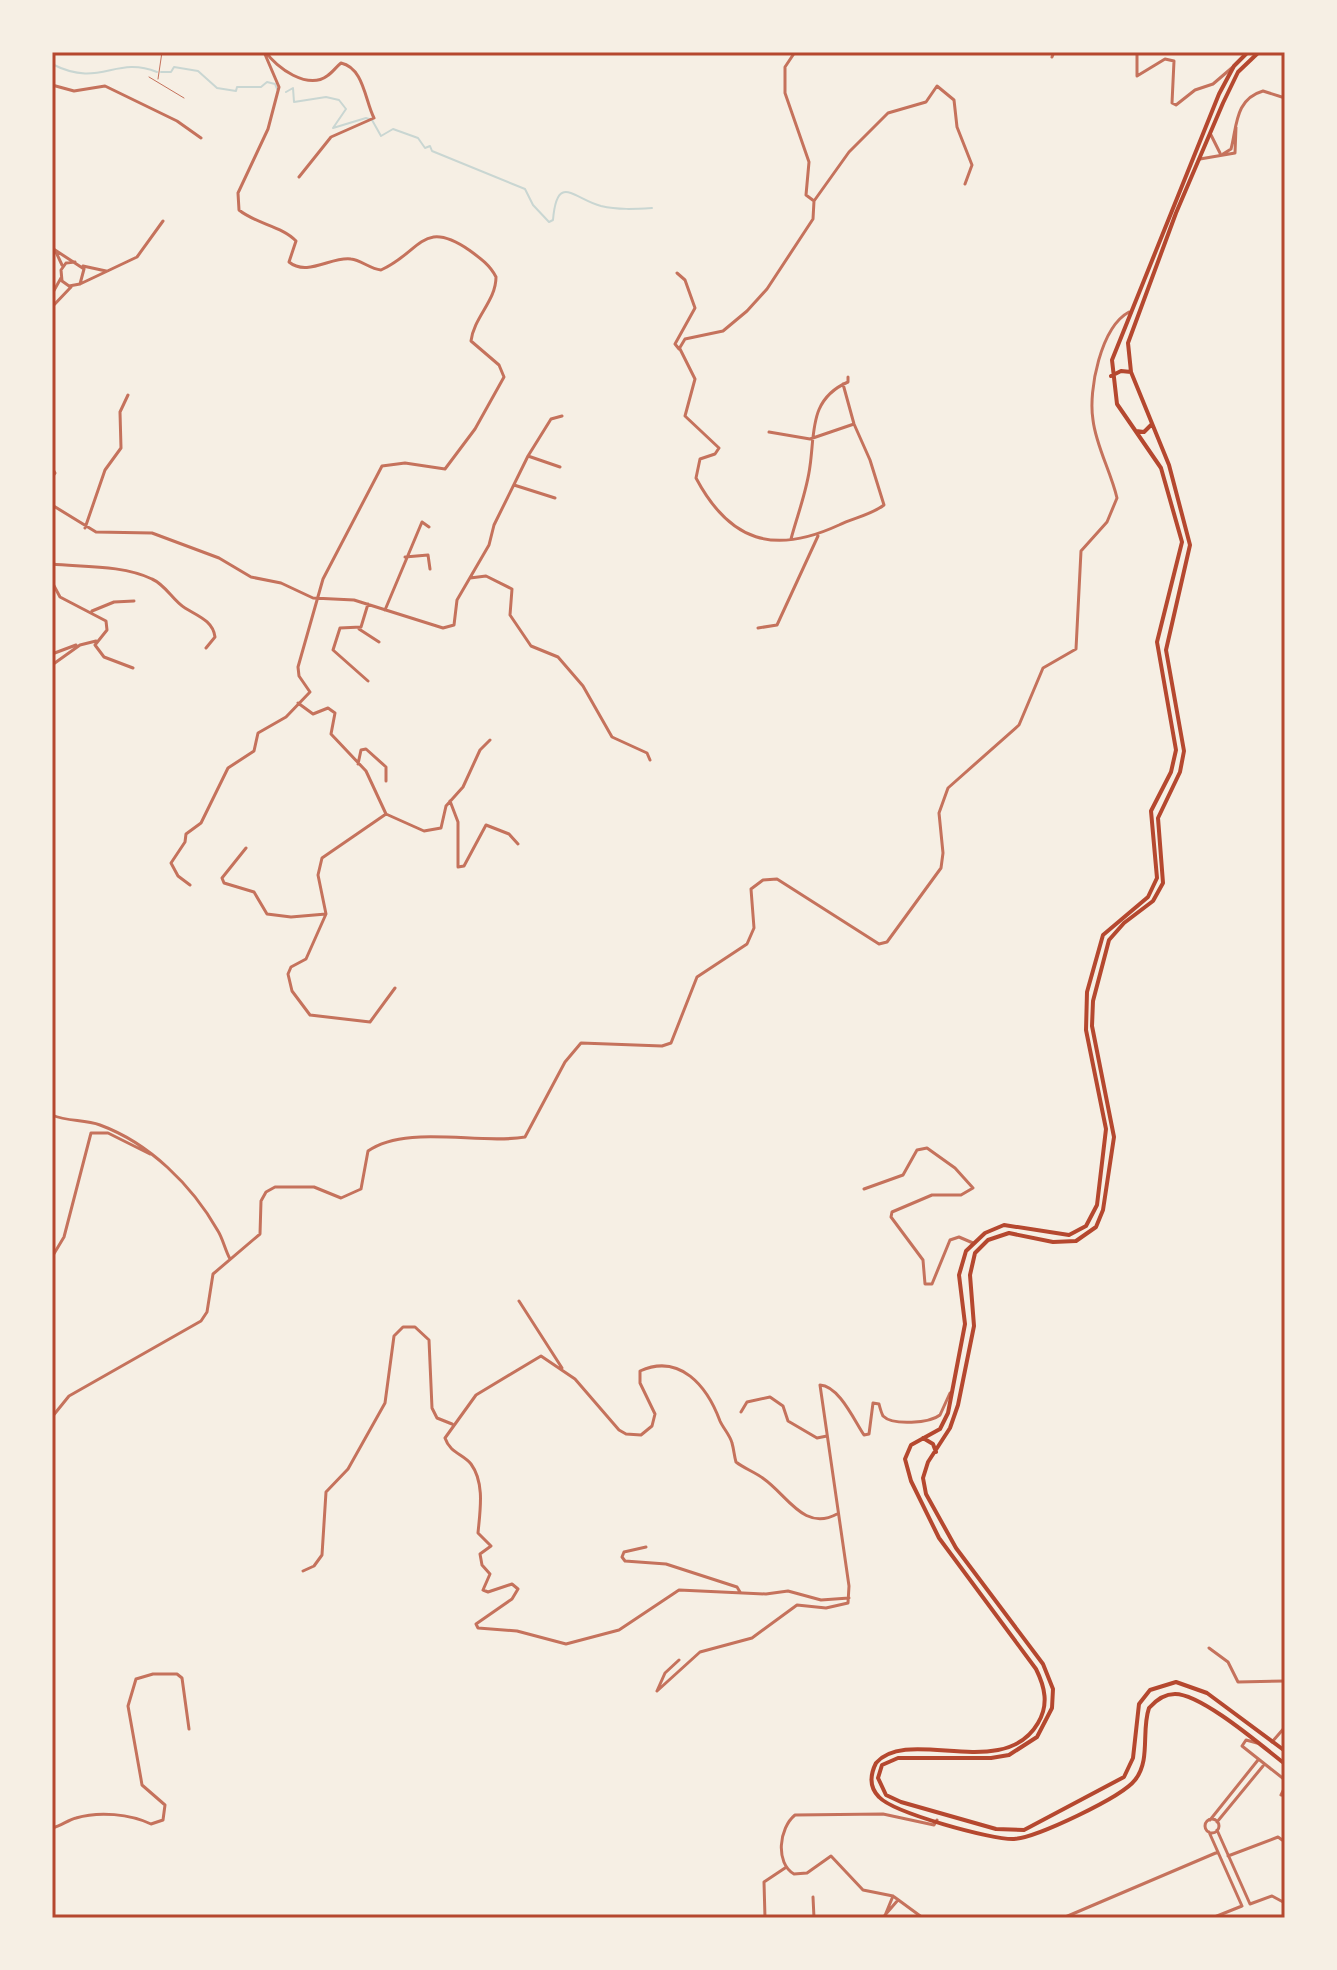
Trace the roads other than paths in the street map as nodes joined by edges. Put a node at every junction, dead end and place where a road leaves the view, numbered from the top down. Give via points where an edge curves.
1 (162, 52) edge
2 (265, 52) edge
3 (795, 52) edge
4 (1137, 52) edge
5 (1248, 52) edge
6 (1259, 52) edge
7 (1234, 66) junction
8 (149, 77) dead end
9 (158, 82) junction
10 (52, 85) edge
11 (184, 98) dead end
12 (1285, 98) edge
13 (1211, 134) junction
14 (201, 138) dead end
15 (1222, 153) junction
16 (1200, 159) junction
17 (299, 177) dead end
18 (965, 184) dead end
19 (814, 201) junction
20 (163, 221) dead end
21 (54, 249) edge
22 (75, 262) junction
23 (81, 265) junction
24 (62, 267) junction
25 (106, 271) junction
26 (677, 273) dead end
27 (61, 278) junction
28 (80, 284) junction
29 (73, 286) junction
30 (52, 294) edge
31 (52, 307) edge
32 (1130, 312) junction
33 (680, 349) junction
34 (1131, 372) junction
35 (1111, 376) junction
36 (848, 377) dead end
37 (843, 384) junction
38 (128, 395) dead end
39 (562, 416) dead end
40 (1152, 423) junction
41 (854, 424) junction
42 (1133, 430) junction
43 (769, 432) dead end
44 (810, 439) junction
45 (528, 456) junction
46 (560, 467) dead end
47 (52, 468) edge
48 (52, 477) edge
49 (514, 485) junction
50 (555, 498) dead end
51 (52, 505) edge
52 (429, 527) dead end
53 (85, 528) junction
54 (818, 536) junction
55 (791, 541) junction
56 (405, 557) junction
57 (52, 564) edge
58 (430, 569) dead end
59 (470, 578) junction
60 (52, 582) edge
61 (318, 599) junction
62 (134, 601) dead end
63 (368, 604) junction
64 (385, 610) junction
65 (92, 611) junction
66 (358, 628) junction
67 (758, 628) dead end
68 (96, 641) junction
69 (379, 642) dead end
70 (80, 645) junction
71 (206, 648) dead end
72 (52, 654) edge
73 (52, 665) edge
74 (133, 668) dead end
75 (368, 681) dead end
76 (298, 703) junction
77 (490, 740) dead end
78 (650, 760) dead end
79 (358, 764) junction
80 (386, 781) dead end
81 (450, 801) junction
82 (386, 814) junction
83 (518, 844) dead end
84 (246, 848) dead end
85 (190, 885) dead end
86 (326, 914) junction
87 (395, 988) dead end
88 (52, 1115) edge
89 (154, 1154) junction
90 (864, 1189) dead end
91 (973, 1243) junction
92 (52, 1257) edge
93 (230, 1259) junction
94 (519, 1301) dead end
95 (563, 1369) junction
96 (955, 1384) junction
97 (741, 1412) dead end
98 (52, 1417) edge
99 (452, 1424) junction
100 (829, 1436) junction
101 (923, 1438) junction
102 (936, 1452) junction
103 (907, 1471) junction
104 (924, 1471) junction
105 (837, 1514) junction
106 (646, 1547) dead end
107 (303, 1571) dead end
108 (740, 1592) junction
109 (849, 1598) junction
110 (1209, 1648) dead end
111 (679, 1660) dead end
112 (1285, 1681) edge
113 (1285, 1727) edge
114 (189, 1729) dead end
115 (1272, 1742) junction
116 (1257, 1743) junction
117 (1285, 1751) edge
118 (1258, 1760) junction
119 (1285, 1764) edge
120 (1264, 1765) junction
121 (1285, 1780) edge
122 (1285, 1787) edge
123 (1283, 1795) edge
124 (937, 1820) junction
125 (1210, 1820) junction
126 (1217, 1822) junction
127 (52, 1828) edge
128 (1217, 1830) junction
129 (1209, 1832) junction
130 (1285, 1842) edge
131 (1218, 1852) junction
132 (1228, 1856) junction
133 (785, 1868) junction
134 (893, 1896) junction
135 (813, 1897) dead end
136 (899, 1899) junction
137 (1285, 1903) edge
138 (884, 1916) edge
139 (765, 1918) edge
140 (814, 1918) edge
141 (923, 1918) edge
142 (1063, 1918) edge
143 (1212, 1918) edge

1 - 9 lane
2 - 17 street via 304,79 320,79 341,63 350,66 374,118 331,137
2 - 61 street via 279,87 237,206 296,241 289,257 292,266 331,265 344,259 381,270 438,234 478,256 496,282 471,341 499,365 504,377 475,429 445,469 405,463 382,466 323,579
3 - 19 street via 785,67 785,93 809,162 806,195
4 - 7 street via 1137,76 1165,59 1174,61 1176,105
5 - 7 main road
6 - 13 main road via 1238,72
7 - 32 main road
8 - 9 lane
9 - 11 lane
10 - 14 street via 78,91 105,86
12 - 15 street via 1258,92 1243,105 1235,124 1236,151
13 - 15 street
13 - 16 main road
15 - 16 street
16 - 34 main road via 1132,329 1127,348
18 - 19 street via 972,165 957,127 954,100 937,86 926,102 888,113 849,152
19 - 33 street via 813,219 767,289 731,325 685,339
20 - 25 street via 137,257
21 - 22 street
21 - 24 street
22 - 23 street
22 - 24 street
23 - 25 street
23 - 28 street via 85,275
24 - 27 street
25 - 28 street
26 - 33 street via 695,308 676,341
27 - 29 street
27 - 30 street
28 - 29 street
29 - 31 street
32 - 35 main road via 1115,345
32 - 93 street via 1110,331 1091,406 1117,498 1107,522 1081,551 1076,649 1043,668 1019,725 948,788 939,813 941,868 887,942 879,944 777,879 763,880 751,889 754,928 747,944 697,977 671,1043 581,1043 565,1062 525,1137 490,1142 443,1136 378,1145 364,1160 361,1189 346,1197 314,1187 275,1187 261,1201 260,1234
33 - 55 street via 695,379 685,416 719,448 700,459 696,468 710,505 744,532
34 - 35 main road
34 - 40 main road
35 - 42 main road via 1117,404
36 - 37 street
37 - 41 street
37 - 44 street via 824,401
38 - 53 street via 120,412 121,448 105,470
39 - 45 street via 551,419
40 - 42 main road via 1144,432
40 - 102 main road via 1190,538 1166,650 1184,757 1158,818 1164,858 1161,888 1109,940 1094,990 1092,1026 1114,1137 1103,1210 1096,1227 1076,1241 1009,1233 988,1240 975,1253 970,1275 974,1326 966,1368 953,1421
41 - 44 street
41 - 54 street via 884,505
42 - 91 main road via 1161,468 1182,537 1157,648 1176,750 1151,811 1156,885 1103,935 1087,992 1086,1030 1106,1129 1097,1205 1086,1226 1069,1235 1004,1225
43 - 44 street
44 - 55 street via 810,466
45 - 46 street
45 - 49 street
47 - 48 street
49 - 50 street
49 - 59 street
51 - 53 street
52 - 56 street via 422,522
53 - 61 street via 115,535 152,533 219,558 251,577
54 - 55 street
54 - 67 street via 777,625
56 - 58 street via 428,555
56 - 64 street
57 - 71 street via 155,580 214,628 215,637
59 - 64 street via 457,600 454,625 435,627
59 - 78 street via 486,576 512,589 510,615 528,643 558,657 583,686 612,737 647,753
60 - 65 street via 60,597
61 - 63 street
61 - 76 street via 298,667 310,689
62 - 65 street
63 - 64 street
63 - 66 street
65 - 68 street via 108,624
66 - 69 street
66 - 75 street via 340,628 333,650
68 - 70 street
68 - 74 street via 104,657
70 - 72 street
70 - 73 street
76 - 79 street via 313,714 328,708 335,713 331,734
76 - 85 street via 258,733 254,751 228,768 201,823 186,834 171,863
77 - 81 street
79 - 80 street via 366,749 386,767
79 - 82 street
81 - 82 street via 444,825 429,832
81 - 83 street via 458,822 458,867 464,866 484,825 507,833
82 - 86 street via 322,858 318,875
84 - 86 street via 222,878 224,883 254,892 267,914
86 - 87 street via 306,959 288,974 302,1007 310,1015 370,1022
88 - 89 street via 97,1123
89 - 92 street via 108,1133 91,1133 64,1237
89 - 93 street via 206,1213
90 - 91 street via 903,1175 917,1150 927,1148 973,1188 961,1195 932,1195 892,1212 923,1260 925,1284 932,1284 950,1240 959,1237
91 - 96 main road via 959,1275 965,1324
93 - 98 street via 213,1274 201,1321 69,1396
94 - 95 street
95 - 99 street via 536,1358 476,1395
95 - 105 street via 611,1423 634,1435 647,1431 655,1419 640,1371 656,1365 683,1371 712,1398 736,1462 814,1519
96 - 100 street via 940,1415 929,1421 888,1418 873,1403 869,1434 864,1435 846,1405 822,1384
96 - 101 main road via 944,1424
97 - 100 street via 747,1402 770,1397 783,1406 788,1421 817,1438
99 - 107 street via 437,1418 432,1408 429,1340 411,1326 398,1330 385,1403 353,1461 326,1492 322,1555
99 - 108 street via 446,1443 473,1470 480,1489 478,1533 491,1546 480,1554 490,1574 483,1590 512,1584 518,1589 478,1628 578,1643 619,1630 679,1590
100 - 105 street
101 - 102 main road
101 - 103 main road via 908,1449
102 - 104 main road
103 - 104 main road
103 - 124 main road via 939,1538 1036,1669 1045,1697 1038,1724 1013,1746 905,1751 881,1758 871,1777 878,1796 889,1805
104 - 115 main road via 924,1488 947,1533 1043,1664 1053,1699 1041,1732 1009,1755 886,1761 878,1778 886,1795 996,1829 1031,1827 1124,1777 1133,1758 1139,1704 1150,1690 1169,1683 1198,1688
105 - 109 street
106 - 108 street via 622,1557 679,1567
108 - 109 street
109 - 111 street via 839,1607 797,1605 752,1638 700,1652 655,1690
110 - 112 street via 1228,1662 1238,1682
113 - 115 street
114 - 127 street via 182,1678 153,1674 136,1679 128,1706 142,1785 165,1805 163,1820 151,1824 136,1816 94,1815
115 - 117 main road
116 - 118 street via 1246,1740 1242,1746
116 - 119 main road
116 - 124 main road via 1191,1698 1169,1695 1149,1708 1142,1768 1123,1791 1019,1838
118 - 120 street
118 - 125 street
120 - 121 street
120 - 126 street
122 - 123 street
124 - 133 street via 934,1825 883,1814 795,1815 782,1843
125 - 126 street
125 - 129 street via 1205,1825
126 - 128 street
128 - 129 street
128 - 132 street
129 - 131 street
130 - 132 street via 1278,1837
131 - 142 street
131 - 143 street via 1242,1906
132 - 137 street via 1250,1904 1272,1896
133 - 134 street via 799,1875 831,1856 863,1890
133 - 139 street via 764,1882
134 - 136 street
134 - 138 street
135 - 140 street
136 - 138 street
136 - 141 street

